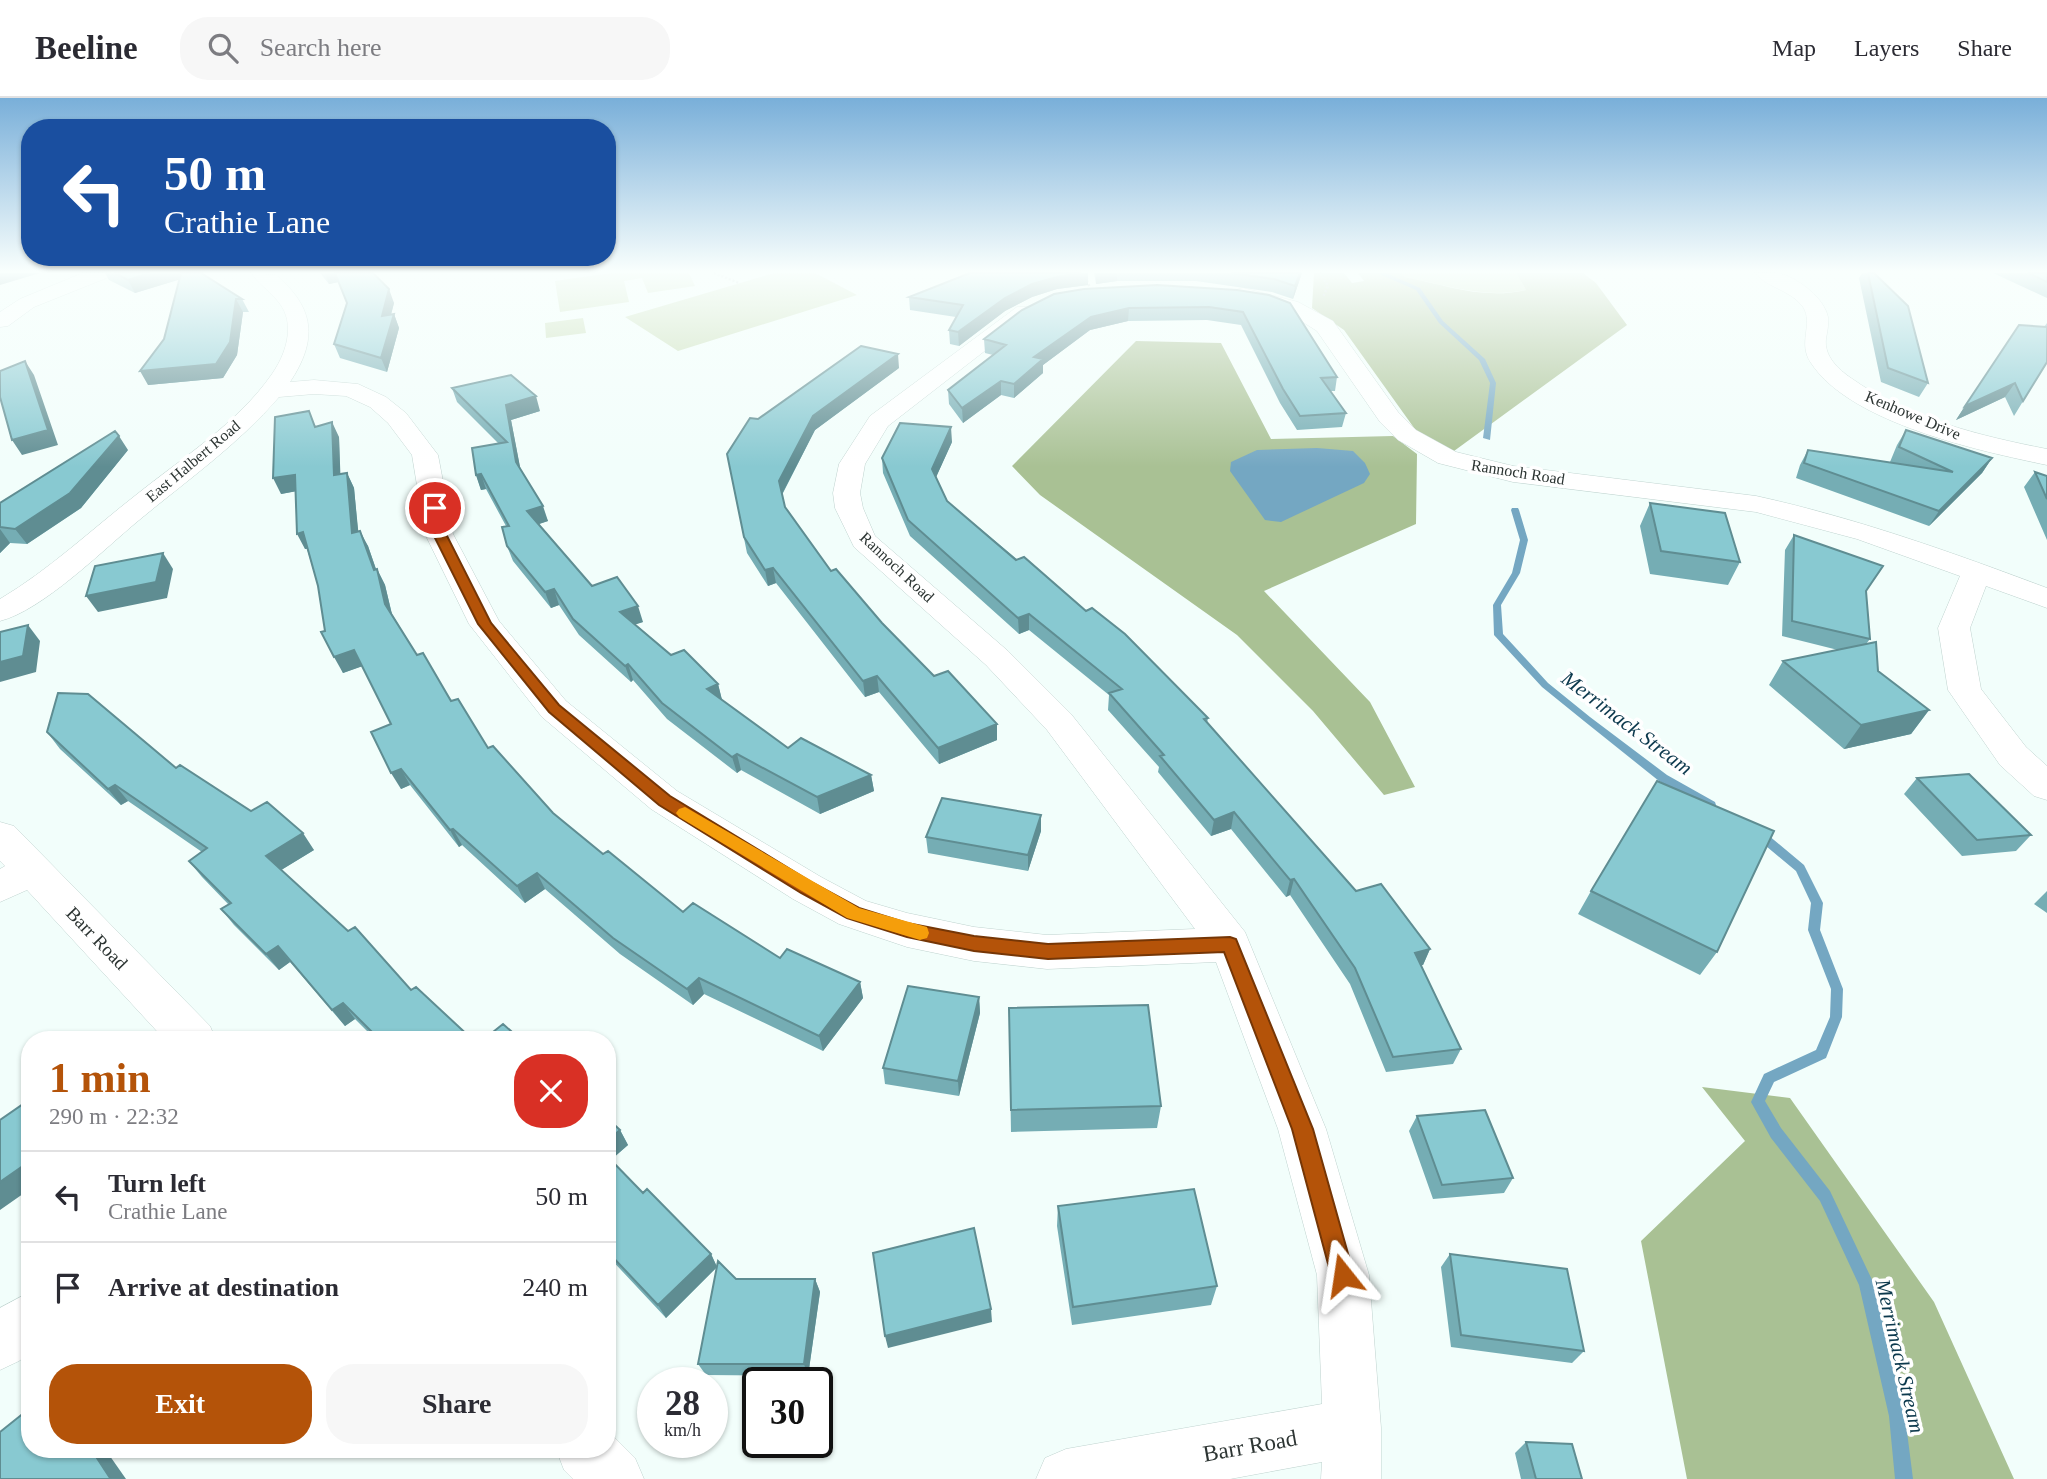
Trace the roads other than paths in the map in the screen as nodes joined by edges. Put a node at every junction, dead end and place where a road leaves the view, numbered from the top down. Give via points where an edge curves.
1 (299, 337) edge
2 (987, 337) edge
3 (1333, 337) edge
4 (1814, 337) edge
5 (271, 390) junction
6 (2047, 457) edge
7 (1978, 572) junction
8 (2047, 599) edge
9 (0, 612) edge
10 (2047, 787) edge
11 (0, 836) edge
12 (16, 878) edge
13 (1230, 944) junction
14 (184, 1031) edge
15 (21, 1326) edge
16 (0, 1342) edge
17 (1352, 1453) edge
18 (594, 1458) edge
19 (614, 1479) edge
20 (1066, 1479) edge

1 - 5 street, East Halbert Road via 291,362
2 - 13 street, Rannoch Road via 879,421 855,455 846,479 852,523 864,541 997,658 1059,722
3 - 7 street, Rannoch Road via 1390,417 1407,435 1447,458 1513,474 1794,512
4 - 6 street, Kenhowe Drive via 1816,354 1830,373 1851,388 1919,421 1977,442
5 - 9 street, East Halbert Road via 219,441 52,576
5 - 13 street via 350,389 378,402 397,418 425,455 439,534 485,624 554,709 664,800 807,888 853,913 974,944 1048,952
7 - 8 street, Rannoch Road
7 - 10 street via 1954,628 1965,690 2013,756
11 - 12 street, Barr Road
12 - 14 street, Barr Road
13 - 17 street, Rannoch Road via 1302,1129 1343,1275
15 - 16 street
17 - 20 street, Barr Road
18 - 19 street

